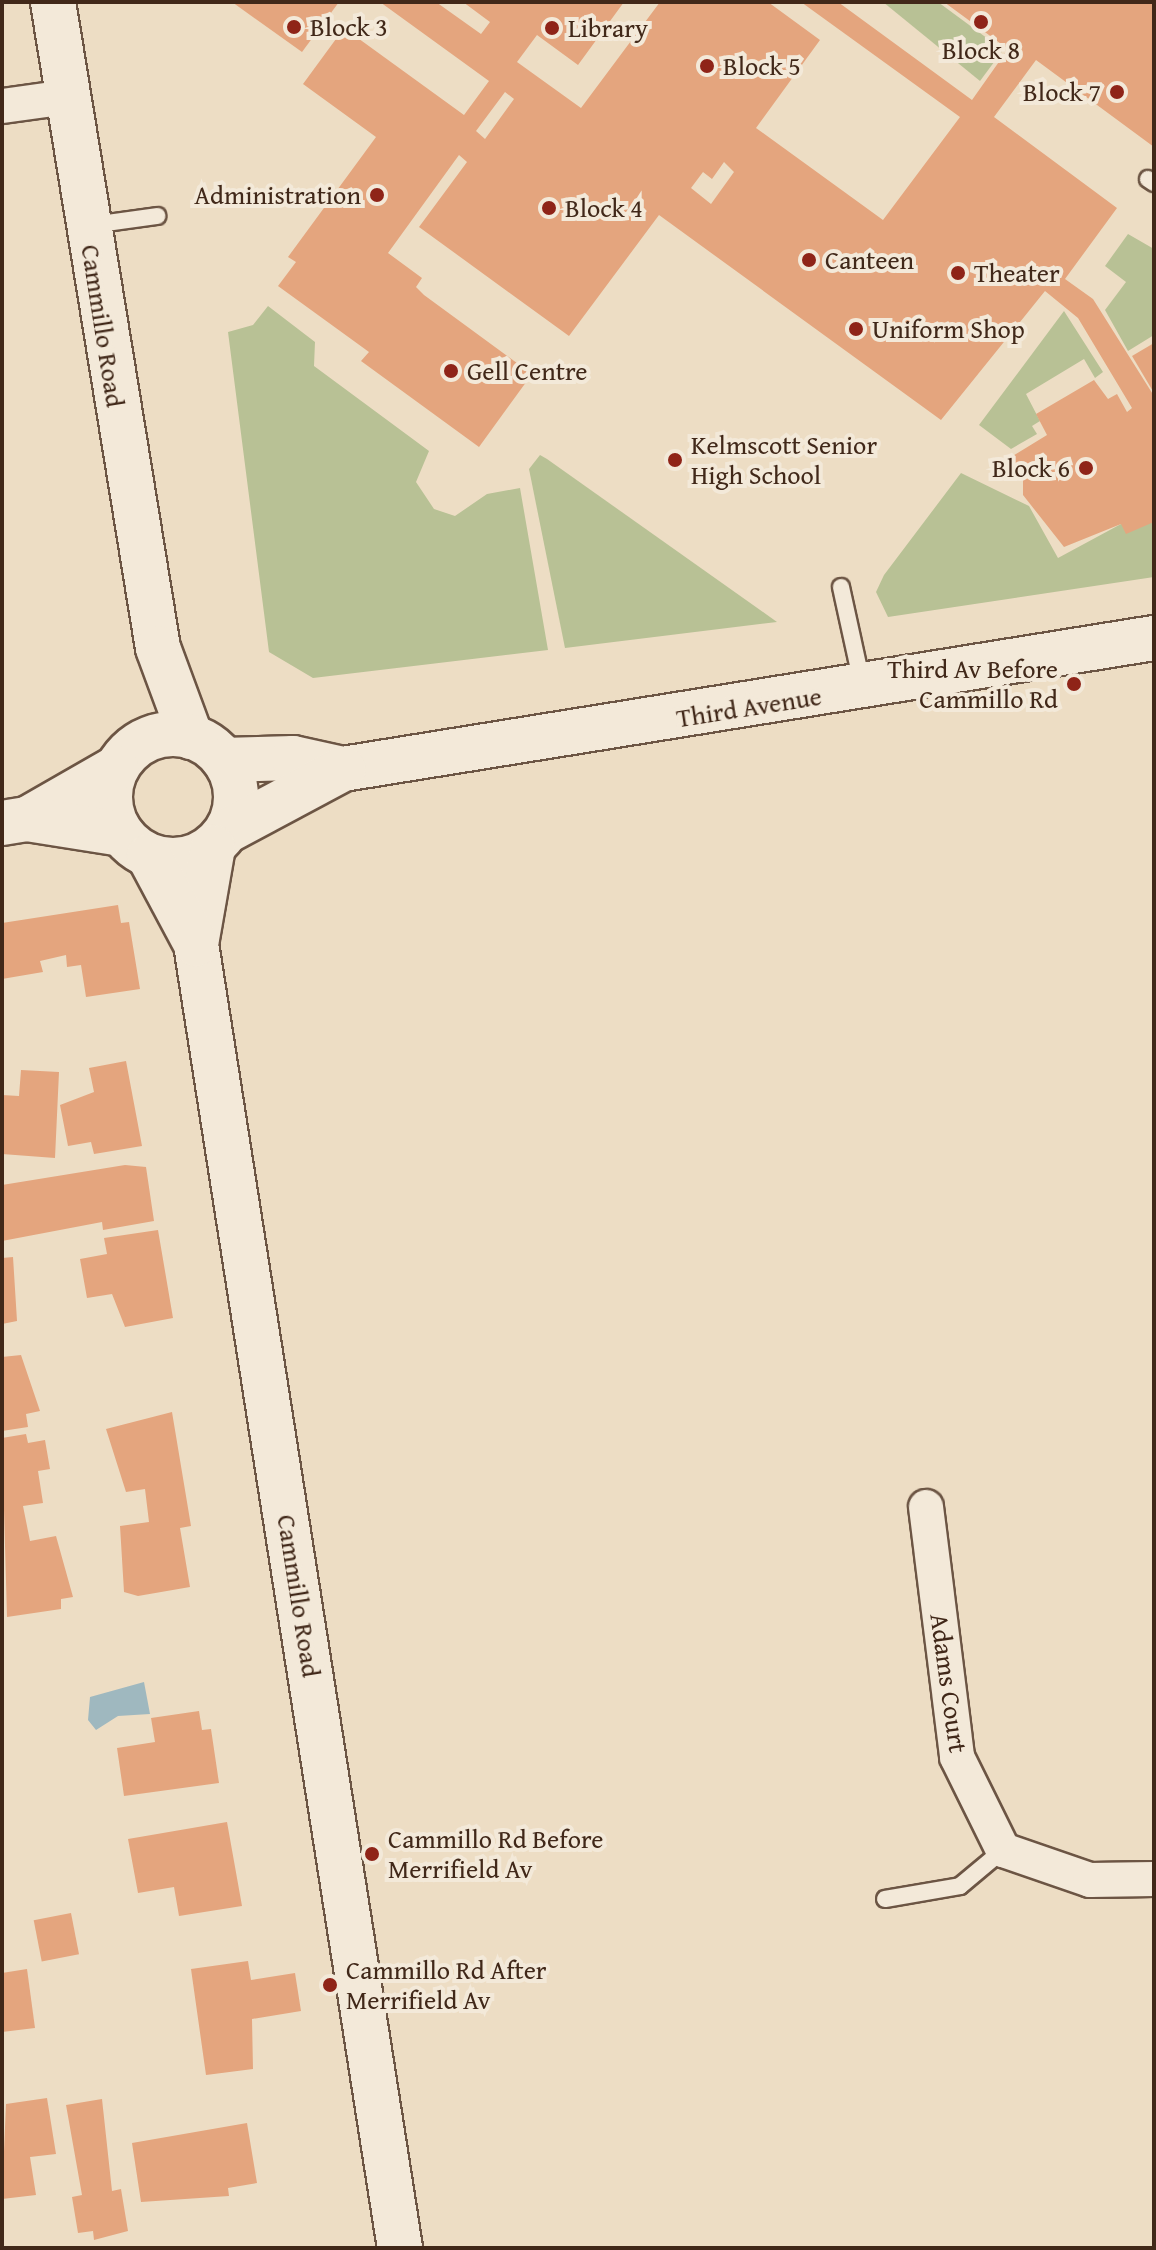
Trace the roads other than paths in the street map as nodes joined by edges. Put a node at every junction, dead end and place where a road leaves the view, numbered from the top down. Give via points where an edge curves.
1 (53, 2) edge
2 (67, 97) junction
3 (2, 106) edge
4 (157, 216) dead end
5 (87, 225) junction
6 (841, 587) dead end
7 (1154, 638) edge
8 (158, 648) junction
9 (863, 689) junction
10 (208, 748) junction
11 (128, 756) junction
12 (343, 769) junction
13 (14, 821) edge
14 (220, 839) junction
15 (135, 845) junction
16 (196, 944) junction
17 (926, 1507) dead end
18 (1003, 1850) junction
19 (1154, 1879) edge
20 (885, 1899) dead end
21 (400, 2248) edge

1 - 2 main road, Cammillo Road
2 - 3 street
2 - 5 main road, Cammillo Road
4 - 5 lane
5 - 8 main road, Cammillo Road
6 - 9 lane
7 - 9 main road, Third Avenue
8 - 10 main road, Cammillo Road
8 - 11 main road, Cammillo Road
9 - 12 main road, Third Avenue
10 - 11 main road
10 - 12 main road, Third Avenue
10 - 14 main road via 236,792
11 - 13 main road
11 - 15 main road via 110,802
12 - 14 main road, Third Avenue
13 - 15 main road
14 - 15 main road via 182,860
14 - 16 main road, Cammillo Road
15 - 16 main road, Cammillo Road
16 - 21 main road, Cammillo Road
17 - 18 street, Adams Court via 957,1757
18 - 19 street via 1090,1880
18 - 20 lane via 960,1886

